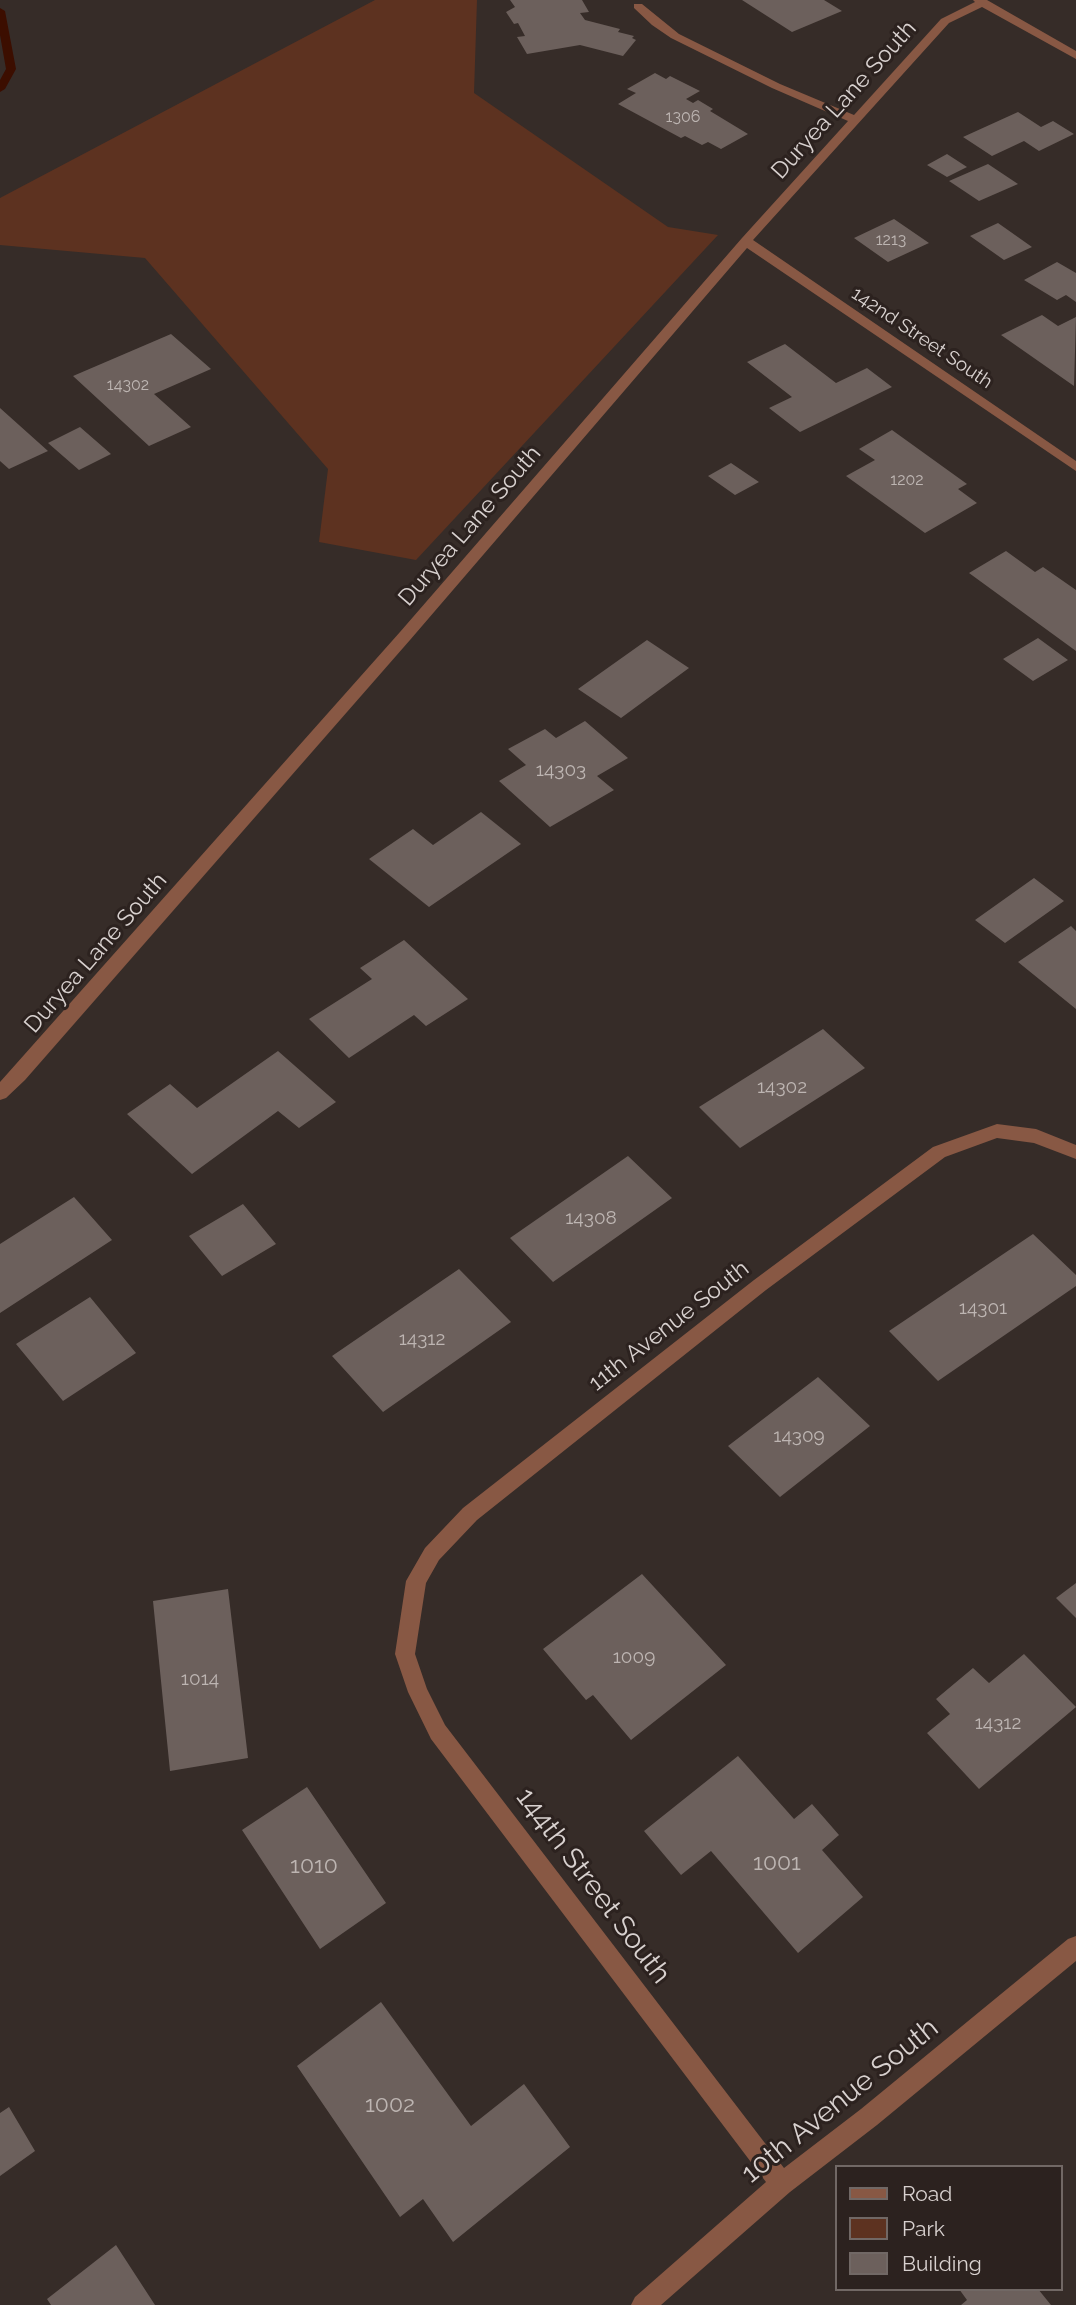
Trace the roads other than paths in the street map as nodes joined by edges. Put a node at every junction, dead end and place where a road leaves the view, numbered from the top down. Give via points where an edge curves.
1 (981, 1) edge
2 (638, 6) dead end
3 (1076, 56) edge
4 (856, 120) junction
5 (746, 241) junction
6 (1076, 467) edge
7 (0, 1093) edge
8 (1076, 1152) edge
9 (411, 1604) joint
10 (1076, 1947) edge
11 (782, 2184) junction
12 (643, 2305) edge

1 - 3 street
1 - 4 street, Duryea Lane South via 945,21
2 - 4 street via 675,36
4 - 5 street, Duryea Lane South
5 - 6 street, 142nd Street South
5 - 7 street, Duryea Lane South via 405,636
8 - 9 street, 11th Avenue South via 1035,1136 998,1131 939,1152 760,1284 470,1514 432,1554 416,1581
9 - 11 street, 144th Street South via 405,1654 438,1732
10 - 11 street, 10th Avenue South
11 - 12 street, 10th Avenue South

